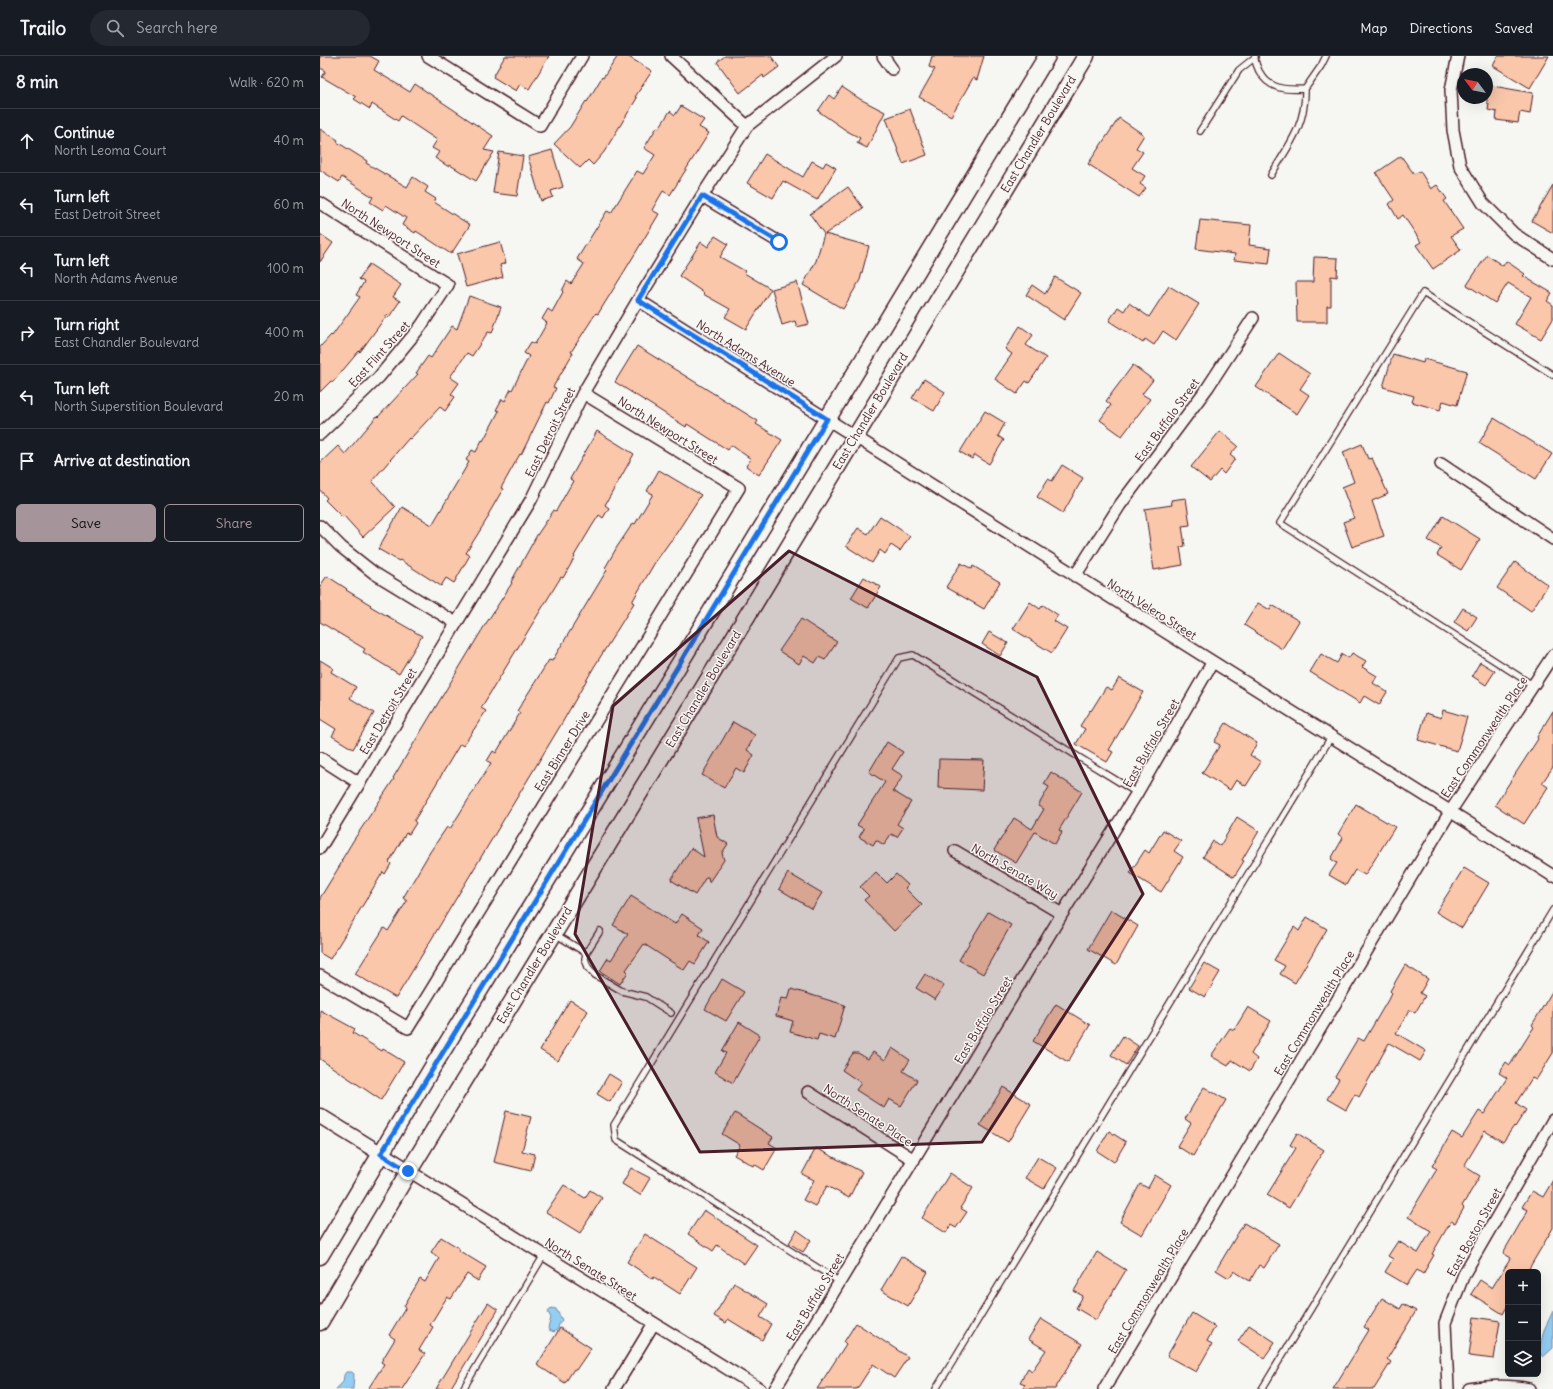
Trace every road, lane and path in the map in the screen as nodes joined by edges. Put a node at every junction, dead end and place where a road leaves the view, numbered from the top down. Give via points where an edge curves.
1 (428, 56) edge
2 (582, 56) edge
3 (671, 56) edge
4 (836, 56) edge
5 (883, 56) edge
6 (1048, 56) edge
7 (1086, 56) edge
8 (1326, 56) edge
9 (1458, 56) edge
10 (1254, 57) edge
11 (892, 69) dead end
12 (1305, 89) junction
13 (747, 126) junction
14 (1200, 131) dead end
15 (1271, 175) dead end
16 (702, 196) junction
17 (320, 203) edge
18 (779, 242) dead end
19 (1553, 259) edge
20 (448, 285) joint
21 (638, 300) junction
22 (1253, 318) dead end
23 (1553, 375) edge
24 (583, 393) junction
25 (833, 423) junction
26 (320, 434) edge
27 (855, 436) junction
28 (1441, 464) dead end
29 (739, 488) joint
30 (320, 526) edge
31 (1553, 539) edge
32 (1075, 576) junction
33 (456, 623) junction
34 (1553, 655) edge
35 (1212, 663) junction
36 (1534, 686) junction
37 (1331, 737) junction
38 (320, 758) edge
39 (359, 783) junction
40 (1137, 794) junction
41 (1450, 812) junction
42 (320, 848) edge
43 (955, 851) dead end
44 (1553, 876) edge
45 (1553, 910) edge
46 (1062, 914) junction
47 (600, 931) dead end
48 (554, 933) junction
49 (586, 953) junction
50 (320, 976) edge
51 (671, 1013) dead end
52 (808, 1092) dead end
53 (320, 1116) edge
54 (1553, 1120) edge
55 (381, 1154) junction
56 (914, 1160) junction
57 (408, 1171) junction
58 (544, 1255) junction
59 (320, 1256) edge
60 (840, 1282) junction
61 (320, 1322) edge
62 (654, 1323) junction
63 (463, 1389) edge
64 (614, 1389) edge
65 (759, 1389) edge
66 (775, 1389) edge
67 (936, 1389) edge
68 (1104, 1389) edge
69 (1262, 1389) edge
70 (1448, 1389) edge
71 (1468, 1389) edge
72 (1529, 1389) edge

1 - 2 street via 540,126
3 - 13 street
4 - 13 street, East Detroit Street
5 - 11 street
6 - 25 main road
7 - 27 main road, East Chandler Boulevard
8 - 12 lane
9 - 19 street via 1451,90 1452,130 1460,166 1483,203 1514,234
10 - 12 lane via 1264,80 1288,90
10 - 14 lane via 1239,70
12 - 15 lane via 1304,108 1298,130
13 - 16 street, East Detroit Street
16 - 18 street
16 - 21 street, East Detroit Street
17 - 20 street, North Newport Street
20 - 26 street, East Flint Street via 421,326 379,377
21 - 24 street, East Detroit Street
21 - 25 street, North Adams Avenue
22 - 32 street, East Buffalo Street via 1208,387 1120,506
23 - 36 lane via 1423,292 1280,523
24 - 29 street, North Newport Street
24 - 33 street, East Detroit Street via 531,500
25 - 27 street, North Velero Street
25 - 55 main road via 680,663
27 - 32 street, North Velero Street
27 - 48 main road, East Chandler Boulevard
28 - 31 street
29 - 50 street, East Binner Drive via 408,1028
30 - 33 street via 374,574
32 - 35 street, North Velero Street
33 - 39 street, East Detroit Street
34 - 36 street, East Commonwealth Place
35 - 37 street, North Velero Street
35 - 40 street, East Buffalo Street
36 - 41 street, East Commonwealth Place
37 - 41 street, North Velero Street
37 - 67 lane
38 - 39 street
39 - 42 street, East Detroit Street
40 - 46 street, East Buffalo Street
40 - 60 lane via 913,655 899,658 618,1118 614,1125 616,1140
41 - 44 street, North Velero Street
41 - 68 street, East Commonwealth Place
43 - 46 street, North Senate Way
45 - 69 lane
46 - 56 street, East Buffalo Street
47 - 49 lane
48 - 49 lane
48 - 57 main road, East Chandler Boulevard
49 - 51 lane via 588,967 595,975 622,991 646,998
52 - 56 street, North Senate Place
53 - 55 street
54 - 70 street, East Boston Street via 1464,1274 1445,1323
55 - 57 street
55 - 59 main road
56 - 60 street, East Buffalo Street
57 - 58 street, North Senate Street
57 - 61 main road, East Chandler Boulevard
58 - 62 street, North Senate Street
58 - 63 lane
60 - 66 street, East Buffalo Street
62 - 64 street
62 - 65 street, North Senate Street
71 - 72 street

